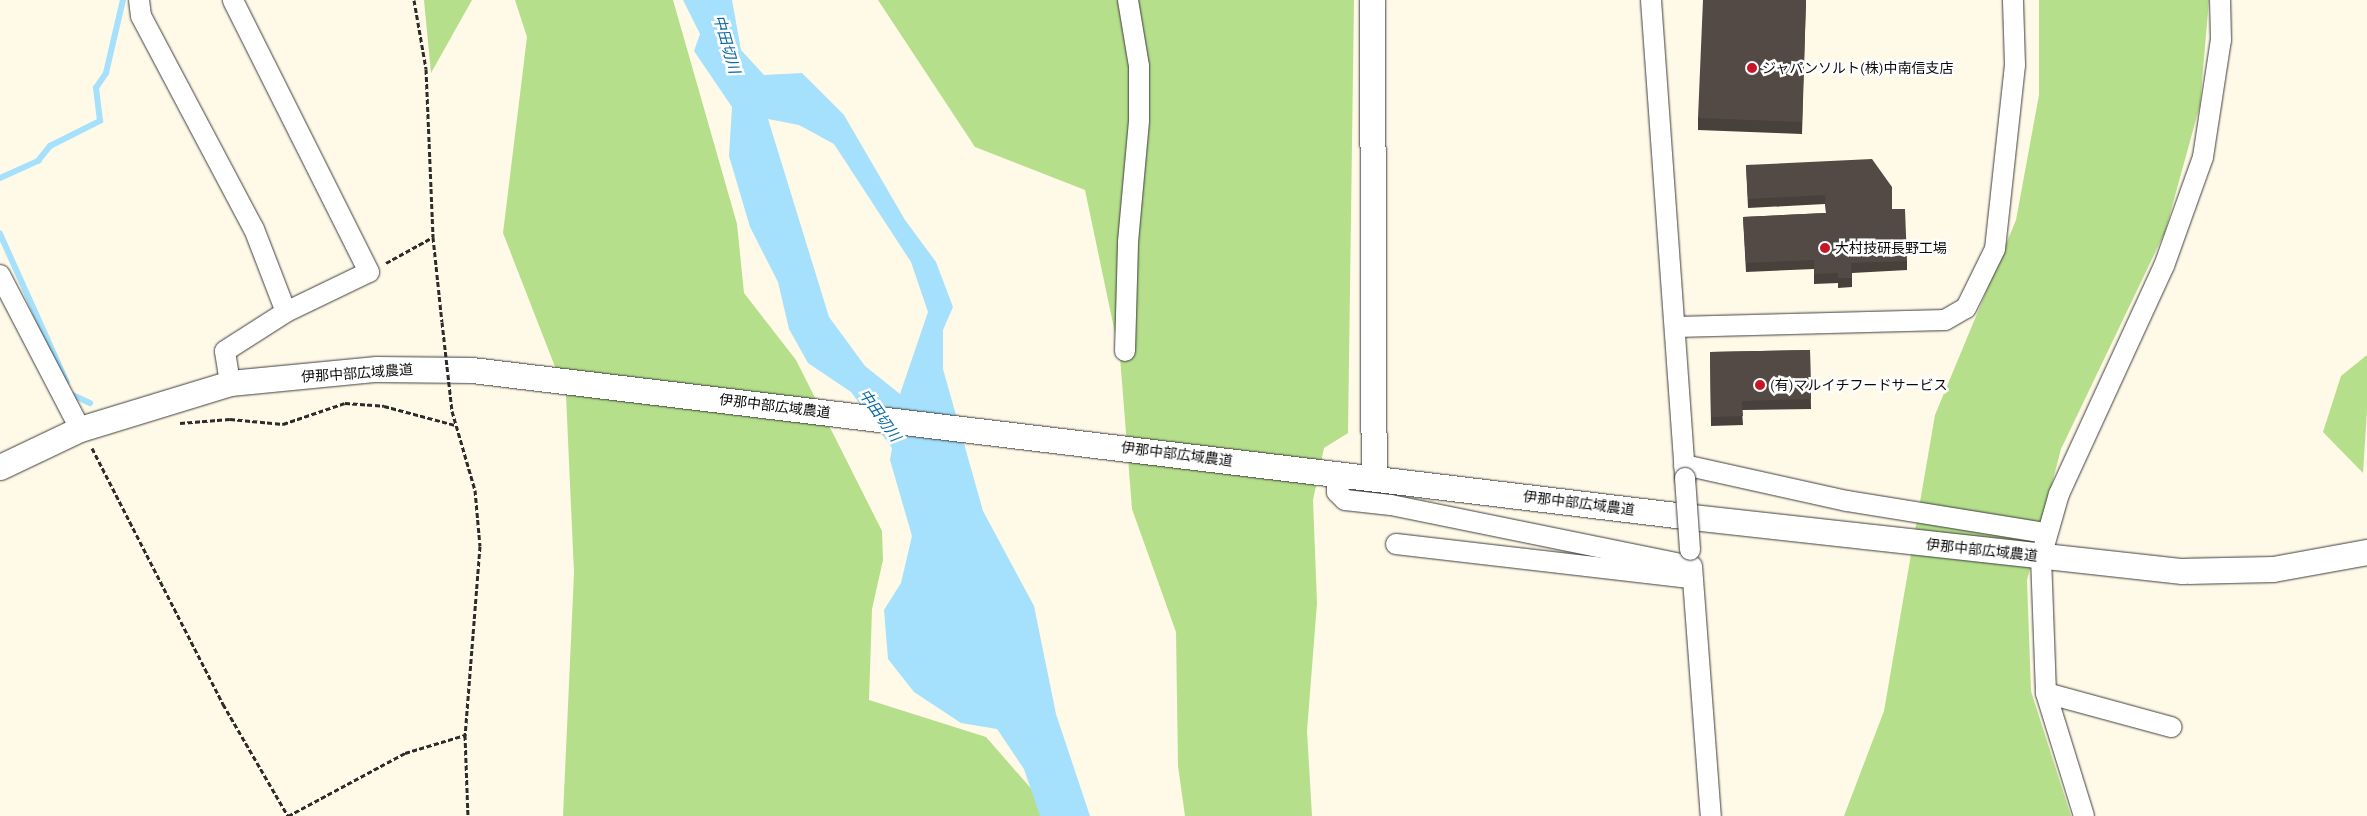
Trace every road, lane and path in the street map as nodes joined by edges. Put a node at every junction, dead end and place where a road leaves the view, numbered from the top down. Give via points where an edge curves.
1 (139, 0) edge
2 (233, 0) edge
3 (414, 0) edge
4 (1128, 0) edge
5 (1372, 0) edge
6 (1651, 0) edge
7 (2013, 0) edge
8 (2220, 0) edge
9 (433, 237) junction
10 (370, 272) junction
11 (0, 275) edge
12 (286, 312) junction
13 (1676, 327) junction
14 (1125, 351) dead end
15 (230, 383) junction
16 (173, 424) dead end
17 (455, 425) junction
18 (80, 429) junction
19 (0, 467) edge
20 (1685, 471) junction
21 (1337, 473) junction
22 (1374, 477) junction
23 (1396, 544) dead end
24 (2043, 545) junction
25 (2367, 552) edge
26 (1691, 565) junction
27 (2046, 693) junction
28 (2171, 727) dead end
29 (465, 735) junction
30 (288, 816) edge
31 (468, 816) edge
32 (1711, 816) edge
33 (2084, 816) edge

1 - 12 street via 141,16 254,229
2 - 10 street
3 - 9 path via 426,69
4 - 14 street via 1139,66 1140,120 1128,242
5 - 22 street
6 - 13 street
7 - 13 street via 2015,65 1995,249 1966,308 1945,320
8 - 24 street via 2221,40 2203,157 2164,266
9 - 10 path
9 - 17 path, bridge
10 - 12 street
11 - 18 street
12 - 15 street via 225,351
13 - 20 street
15 - 18 street, 伊那中部広域農道
15 - 21 street, 伊那中部広域農道 via 376,368 472,370
16 - 17 path via 230,419 283,424 345,403 384,406
17 - 29 path via 475,490 480,546
18 - 19 street, 伊那中部広域農道
18 - 30 path via 101,462 224,704
20 - 24 street via 1847,501
20 - 26 street, bridge
21 - 22 street, 伊那中部広域農道
21 - 26 street via 1337,492 1346,500 1391,504
22 - 24 street, 伊那中部広域農道
23 - 26 street
24 - 25 street, 伊那中部広域農道 via 2182,572 2303,566
24 - 27 street
26 - 32 street
27 - 28 street
27 - 33 street
29 - 30 path via 405,753
29 - 31 path

